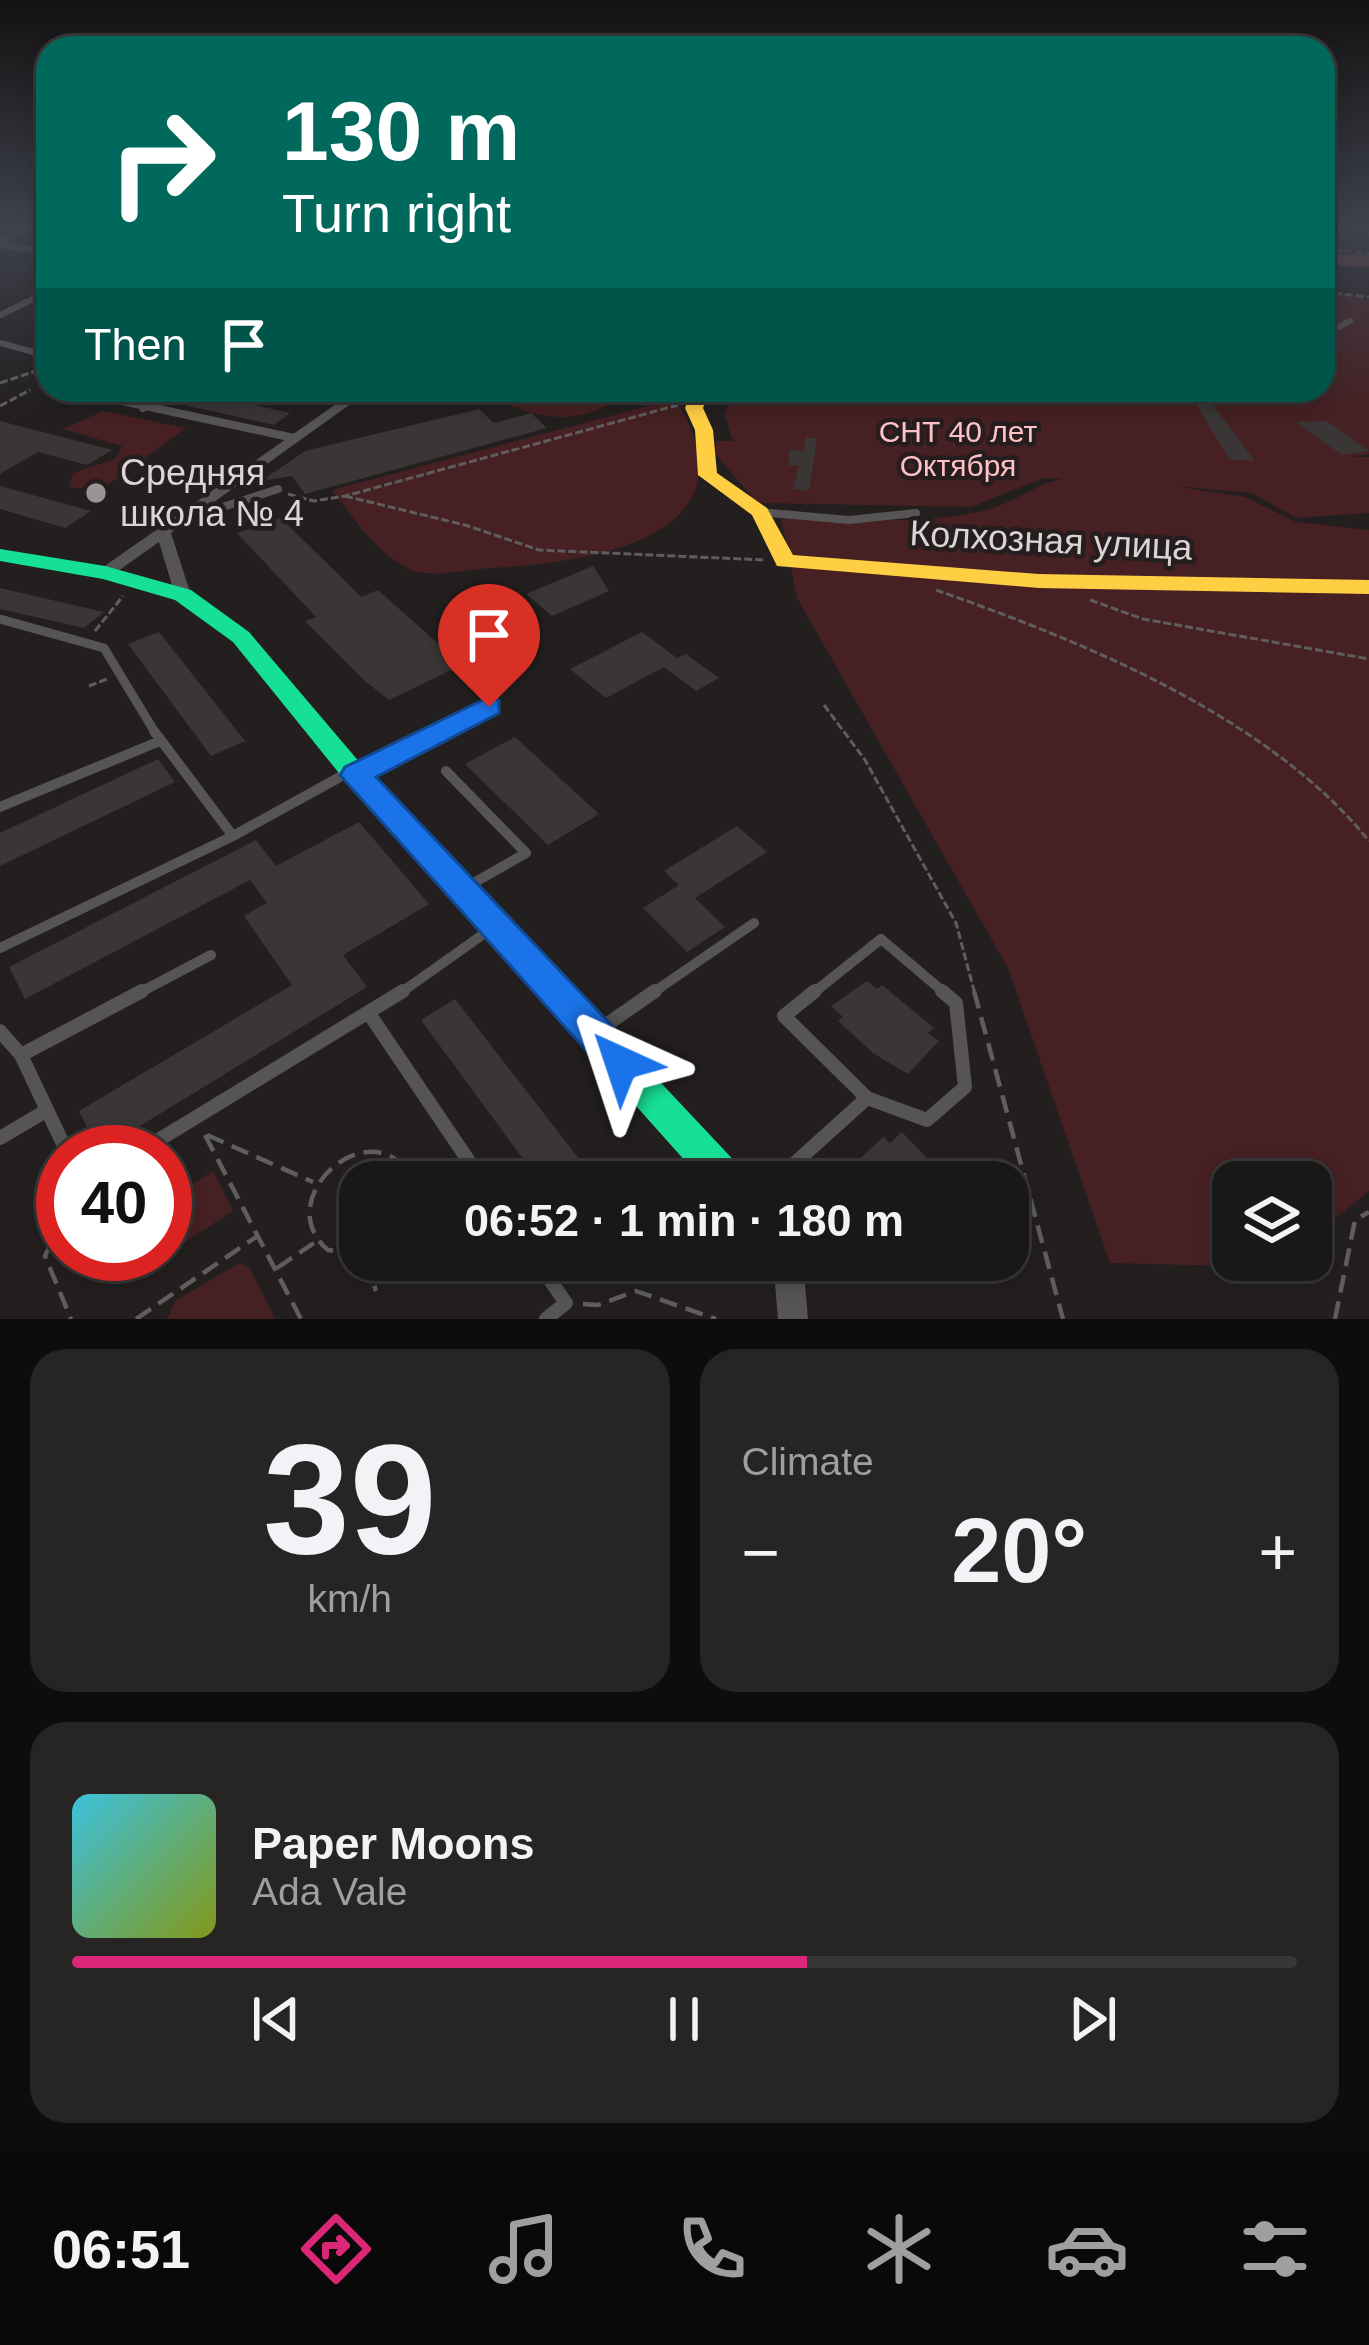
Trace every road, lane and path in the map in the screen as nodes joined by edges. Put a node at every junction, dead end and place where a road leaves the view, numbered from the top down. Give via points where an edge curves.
1 (1335, 293) edge
2 (36, 297) edge
3 (1369, 297) edge
4 (33, 299) junction
5 (36, 300) edge
6 (0, 315) edge
7 (1350, 321) dead end
8 (1335, 329) edge
9 (0, 344) edge
10 (36, 357) edge
11 (36, 366) edge
12 (0, 383) edge
13 (36, 388) edge
14 (119, 402) edge
15 (153, 402) edge
16 (346, 402) edge
17 (672, 402) edge
18 (694, 402) edge
19 (0, 406) edge
20 (143, 408) junction
21 (294, 438) junction
22 (278, 489) joint
23 (345, 496) junction
24 (760, 512) junction
25 (916, 512) dead end
26 (185, 520) junction
27 (164, 534) junction
28 (0, 555) edge
29 (785, 561) junction
30 (105, 573) junction
31 (136, 580) junction
32 (916, 583) dead end
33 (1369, 587) edge
34 (183, 595) junction
35 (1081, 596) dead end
36 (0, 620) edge
37 (87, 640) junction
38 (1369, 659) edge
39 (119, 674) junction
40 (89, 686) dead end
41 (489, 707) dead end
42 (160, 741) junction
43 (446, 770) dead end
44 (354, 773) junction
45 (0, 807) edge
46 (232, 836) junction
47 (1369, 841) edge
48 (463, 889) junction
49 (754, 923) dead end
50 (497, 925) junction
51 (0, 948) edge
52 (211, 955) dead end
53 (370, 1015) junction
54 (0, 1031) edge
55 (594, 1033) junction
56 (21, 1055) junction
57 (867, 1099) junction
58 (44, 1112) junction
59 (51, 1125) edge
60 (185, 1125) edge
61 (204, 1133) junction
62 (192, 1137) edge
63 (0, 1138) edge
64 (344, 1161) edge
65 (398, 1161) edge
66 (468, 1161) edge
67 (710, 1161) edge
68 (798, 1161) edge
69 (339, 1165) edge
70 (316, 1184) junction
71 (1369, 1212) edge
72 (257, 1236) junction
73 (316, 1242) junction
74 (339, 1254) edge
75 (275, 1270) junction
76 (55, 1281) edge
77 (372, 1281) edge
78 (524, 1281) edge
79 (551, 1281) edge
80 (790, 1281) edge
81 (376, 1291) dead end
82 (566, 1303) junction
83 (71, 1319) edge
84 (136, 1319) edge
85 (301, 1319) edge
86 (546, 1319) edge
87 (716, 1319) edge
88 (794, 1319) edge
89 (1335, 1319) edge

1 - 3 path
2 - 4 lane
4 - 5 lane
4 - 6 lane
7 - 8 lane
9 - 10 lane
11 - 12 path
13 - 19 path
14 - 20 lane
15 - 20 lane
16 - 21 street
17 - 23 path
18 - 24 street via 708,475
20 - 21 lane
21 - 26 street
22 - 23 path via 300,500
22 - 26 lane
23 - 29 path via 539,550
24 - 25 lane via 849,520
24 - 29 street
26 - 27 street
27 - 30 street
27 - 34 street
28 - 30 street
29 - 33 street, Колхозная улица via 1039,581
30 - 31 street
31 - 34 street
31 - 37 path
32 - 47 path via 1067,636 1253,738 1344,810
34 - 44 street via 241,638
35 - 38 path via 1142,619
36 - 37 lane
37 - 39 lane via 104,647
39 - 40 path
39 - 42 lane
41 - 44 lane
42 - 45 lane
42 - 46 lane
43 - 48 lane via 526,853
44 - 46 lane
44 - 48 street
46 - 51 lane
48 - 50 street
49 - 55 lane
50 - 53 lane
50 - 55 street
52 - 56 lane
53 - 60 lane
53 - 66 lane
54 - 56 lane
55 - 67 street
56 - 58 lane
57 - 57 lane via 927,1120 965,1087 956,1003 881,939 784,1016
57 - 68 lane
58 - 59 lane
58 - 63 lane
61 - 62 path
61 - 70 path
61 - 72 path
64 - 65 path via 370,1152
69 - 70 path
70 - 73 path via 308,1224
71 - 89 path via 1355,1220
72 - 75 path
72 - 84 path
73 - 74 path
73 - 75 path
75 - 85 path
76 - 83 path
77 - 81 path
78 - 82 path
79 - 82 lane
80 - 88 street
82 - 86 lane
82 - 87 path via 598,1304 636,1291

